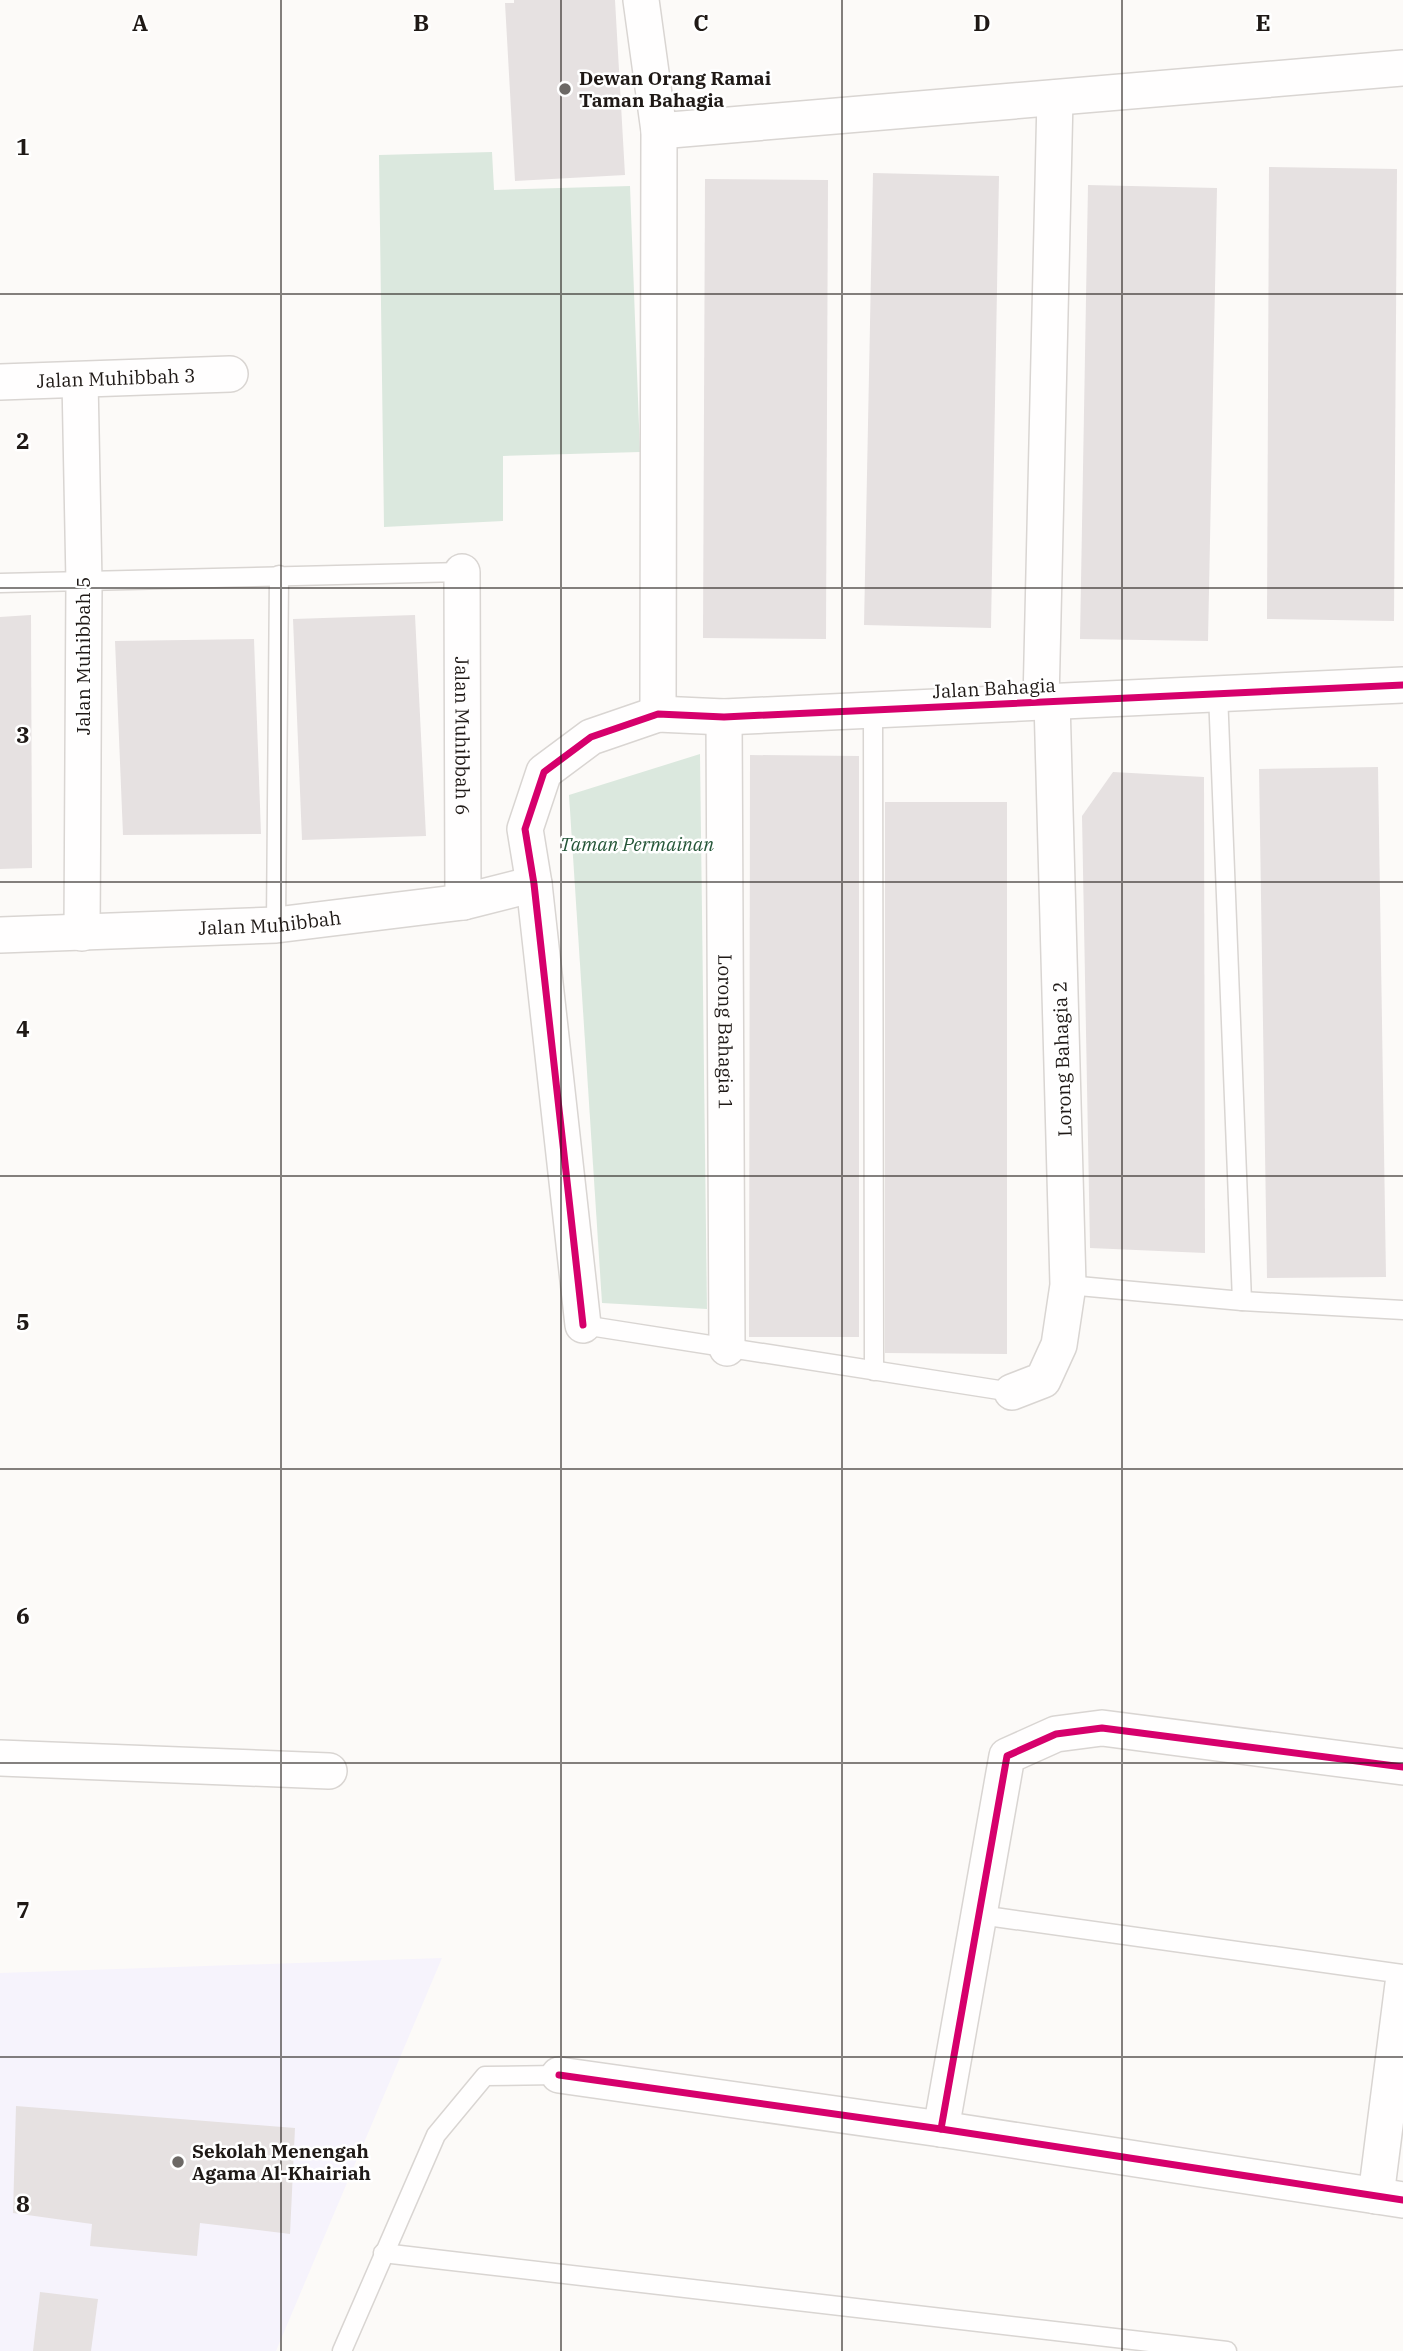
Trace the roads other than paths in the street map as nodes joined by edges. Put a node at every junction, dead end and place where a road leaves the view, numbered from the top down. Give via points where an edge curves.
1 (641, 0) edge
2 (1403, 68) edge
3 (1055, 98) junction
4 (659, 131) junction
5 (230, 374) dead end
6 (80, 380) junction
7 (0, 382) edge
8 (462, 572) joint
9 (279, 575) junction
10 (84, 582) junction
11 (0, 583) edge
12 (1403, 685) edge
13 (1218, 693) junction
14 (1046, 701) junction
15 (873, 710) junction
16 (658, 714) junction
17 (724, 717) junction
18 (534, 884) junction
19 (463, 902) junction
20 (276, 925) junction
21 (82, 933) junction
22 (0, 935) edge
23 (1068, 1285) junction
24 (1242, 1301) junction
25 (1403, 1310) edge
26 (583, 1325) joint
27 (727, 1348) junction
28 (874, 1371) junction
29 (1012, 1392) joint
30 (0, 1758) edge
31 (1403, 1767) edge
32 (329, 1771) dead end
33 (980, 1915) junction
34 (1403, 1974) edge
35 (1403, 1984) edge
36 (559, 2075) joint
37 (941, 2129) junction
38 (1390, 2198) edge
39 (383, 2253) junction
40 (342, 2351) edge
41 (1227, 2351) edge

1 - 4 street
2 - 3 street
3 - 4 street
3 - 14 street, Lorong Bahagia 2
4 - 16 street
5 - 6 street, Jalan Muhibbah 3
6 - 7 street, Jalan Muhibbah 3
6 - 10 street, Jalan Muhibbah 5
8 - 9 lane
8 - 19 street, Jalan Muhibbah 6
9 - 10 lane
9 - 20 lane
10 - 11 lane
10 - 21 street, Jalan Muhibbah 5
12 - 13 street, Jalan Bahagia
13 - 14 street, Jalan Bahagia
13 - 24 lane
14 - 15 street, Jalan Bahagia
14 - 23 street, Lorong Bahagia 2
15 - 17 street, Jalan Bahagia
15 - 28 lane
16 - 17 street, Jalan Bahagia
16 - 18 street, Jalan Bahagia via 591,737 544,772 525,830
17 - 27 street, Lorong Bahagia 1
18 - 19 street, Jalan Muhibbah
18 - 26 street, Jalan Bahagia
19 - 20 street, Jalan Muhibbah
20 - 21 street, Jalan Muhibbah
21 - 22 street, Jalan Muhibbah
23 - 24 lane
23 - 29 street, Lorong Bahagia 2 via 1059,1345 1043,1380
24 - 25 lane
26 - 27 lane
27 - 28 lane
28 - 29 lane
30 - 32 street
31 - 33 street via 1102,1728 1056,1734 1007,1756
33 - 34 lane
33 - 37 street
35 - 38 street
36 - 37 street
36 - 39 lane via 485,2076 436,2135
37 - 38 street
39 - 40 lane
39 - 41 lane

